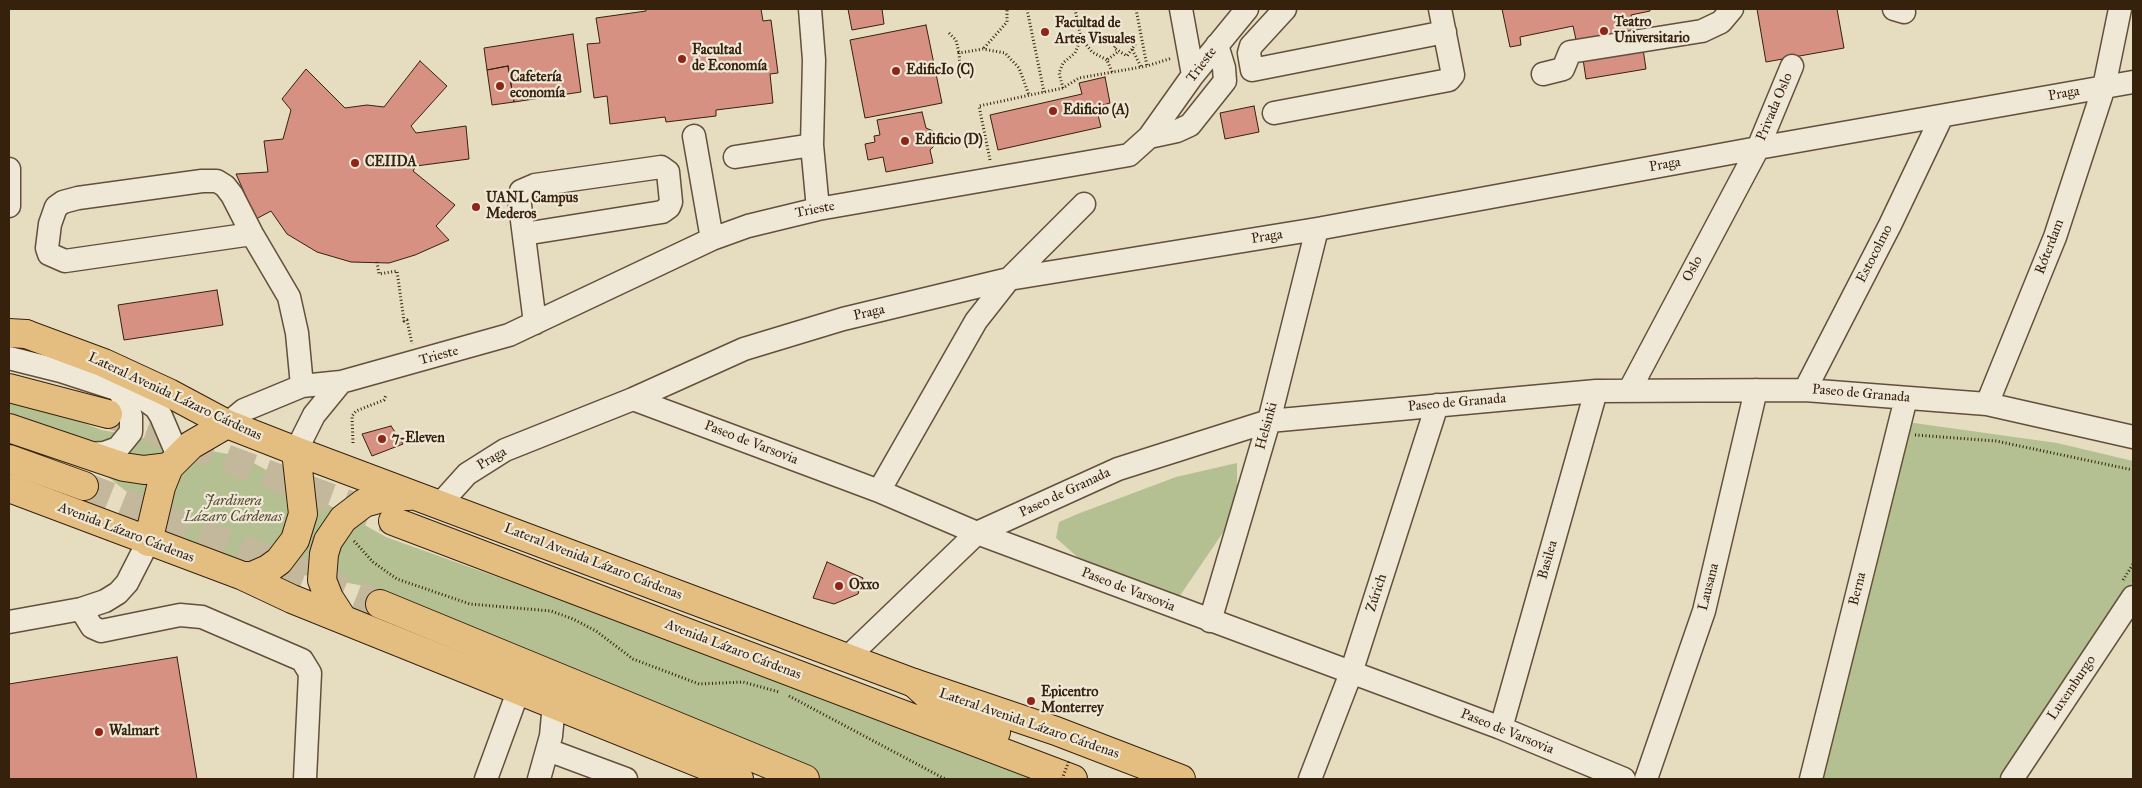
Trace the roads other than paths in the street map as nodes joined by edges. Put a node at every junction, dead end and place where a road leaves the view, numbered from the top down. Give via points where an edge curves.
1 (810, 9) edge
2 (1181, 9) edge
3 (1246, 9) edge
4 (1440, 9) edge
5 (1732, 9) edge
6 (2120, 9) edge
7 (1278, 10) edge
8 (1224, 27) edge
9 (1445, 32) junction
10 (1792, 66) dead end
11 (1543, 74) dead end
12 (1194, 75) junction
13 (2133, 82) edge
14 (2104, 87) junction
15 (1274, 113) dead end
16 (1942, 116) junction
17 (694, 136) dead end
18 (1149, 137) junction
19 (812, 145) junction
20 (1758, 148) junction
21 (735, 157) dead end
22 (9, 169) edge
23 (1084, 204) dead end
24 (9, 206) edge
25 (818, 209) junction
26 (1317, 229) junction
27 (252, 234) junction
28 (524, 234) junction
29 (712, 239) junction
30 (1009, 279) junction
31 (535, 323) junction
32 (14, 328) edge
33 (9, 358) edge
34 (341, 382) junction
35 (302, 386) junction
36 (9, 388) edge
37 (119, 390) junction
38 (1756, 390) junction
39 (1805, 390) junction
40 (1596, 391) junction
41 (1628, 391) junction
42 (1906, 398) junction
43 (633, 399) junction
44 (1987, 404) junction
45 (1437, 405) junction
46 (108, 414) tunnel mouth
47 (1269, 421) junction
48 (227, 424) junction
49 (9, 428) edge
50 (2133, 437) edge
51 (296, 451) junction
52 (87, 454) junction
53 (9, 459) edge
54 (174, 462) junction
55 (84, 486) tunnel mouth
56 (9, 488) edge
57 (879, 491) junction
58 (430, 501) junction
59 (393, 521) tunnel mouth
60 (977, 533) junction
61 (148, 542) junction
62 (243, 576) junction
63 (2133, 597) edge
64 (380, 604) tunnel mouth
65 (81, 609) junction
66 (342, 618) junction
67 (1210, 621) junction
68 (9, 622) edge
69 (848, 657) junction
70 (1351, 673) junction
71 (914, 684) junction
72 (519, 689) junction
73 (554, 704) junction
74 (1501, 728) junction
75 (548, 750) junction
76 (1024, 760) junction
77 (1071, 770) edge
78 (703, 773) edge
79 (305, 779) edge
80 (486, 779) edge
81 (539, 779) edge
82 (626, 779) edge
83 (738, 779) edge
84 (805, 779) edge
85 (1181, 779) edge
86 (1310, 779) edge
87 (1624, 779) edge
88 (1646, 779) edge
89 (1811, 779) edge
90 (2012, 779) edge

1 - 19 street via 814,60
2 - 12 street
3 - 8 street, Trieste
4 - 9 street
5 - 11 street via 1721,22 1702,31 1570,52 1563,68
6 - 14 street, Róterdam
7 - 9 street via 1252,46 1249,53 1252,70
8 - 12 street, Trieste
8 - 18 street via 1225,81 1190,125
9 - 15 street via 1452,75 1449,80
10 - 20 street, Privada Oslo
12 - 18 street, Trieste
13 - 14 street, Praga
14 - 16 street, Praga
14 - 44 street, Róterdam via 2055,237
16 - 20 street, Praga
16 - 39 street, Estocolmo
17 - 29 street
18 - 25 street, Trieste via 1129,155 1118,158
19 - 21 street
19 - 25 street
20 - 26 street, Praga
20 - 41 street, Oslo
22 - 24 street
23 - 30 street
25 - 29 street, Trieste via 748,226
26 - 30 street, Praga
26 - 47 street, Helsinki
27 - 27 street via 225,186 202,181 63,202 56,207 50,224 47,248 49,254 64,261
27 - 35 street via 289,297 297,333
28 - 28 street via 662,212 671,202 668,172 661,167 526,188 520,197
28 - 31 street
29 - 31 street, Trieste
30 - 43 street, Praga via 843,319 744,349
30 - 57 street via 976,321
31 - 34 street, Trieste via 483,344
32 - 48 main road, Lateral Avenida Lázaro Cárdenas via 104,363
33 - 37 street via 61,370
34 - 35 street, Trieste
34 - 51 street via 314,415
35 - 48 street, Trieste via 244,410
36 - 46 main road
37 - 52 street via 131,416 131,432 118,448
37 - 54 street via 141,397 156,408
38 - 39 street, Paseo de Granada
38 - 41 street, Paseo de Granada
38 - 88 street, Lausana via 1704,611
39 - 42 street, Paseo de Granada
40 - 41 street, Paseo de Granada
40 - 45 street, Paseo de Granada
40 - 74 street, Basilea
42 - 44 street, Paseo de Granada
42 - 89 street, Berna
43 - 57 street, Paseo de Varsovia
43 - 58 street, Praga via 505,450
44 - 50 street, Paseo de Granada
45 - 47 street, Paseo de Granada
45 - 70 street, Zúrich
47 - 60 street, Paseo de Granada via 1118,469
47 - 67 street, Helsinki
48 - 51 main road, Lateral Avenida Lázaro Cárdenas
48 - 54 main road via 191,445
49 - 52 main road
51 - 58 main road, Lateral Avenida Lázaro Cárdenas
51 - 62 main road via 303,514 296,540 268,569
52 - 54 main road via 134,469
53 - 55 main road, Avenida Lázaro Cárdenas
54 - 61 main road via 161,487
56 - 61 main road, Avenida Lázaro Cárdenas
57 - 60 street, Paseo de Varsovia
58 - 66 main road via 403,495 377,499 353,511 337,526 324,554 322,580 328,598
58 - 69 main road, Lateral Avenida Lázaro Cárdenas
59 - 76 main road, Avenida Lázaro Cárdenas
60 - 67 street, Paseo de Varsovia
60 - 69 street, Paseo de Granada
61 - 62 main road, Avenida Lázaro Cárdenas
61 - 65 street via 118,593
62 - 66 main road
63 - 90 street, Luxemburgo
64 - 84 main road
65 - 68 street
65 - 79 street via 92,627 100,631 180,615 202,617 302,660 310,673
66 - 72 main road
67 - 70 street, Paseo de Varsovia
69 - 71 main road, Lateral Avenida Lázaro Cárdenas
70 - 74 street, Paseo de Varsovia
70 - 86 street, Zúrich
71 - 76 main road via 936,704 1007,737
71 - 85 main road, Lateral Avenida Lázaro Cárdenas via 1056,731
72 - 73 main road
72 - 80 street
73 - 75 street
73 - 78 main road
74 - 87 street, Paseo de Varsovia
75 - 81 street
75 - 82 street
76 - 77 main road, Avenida Lázaro Cárdenas
78 - 83 main road

